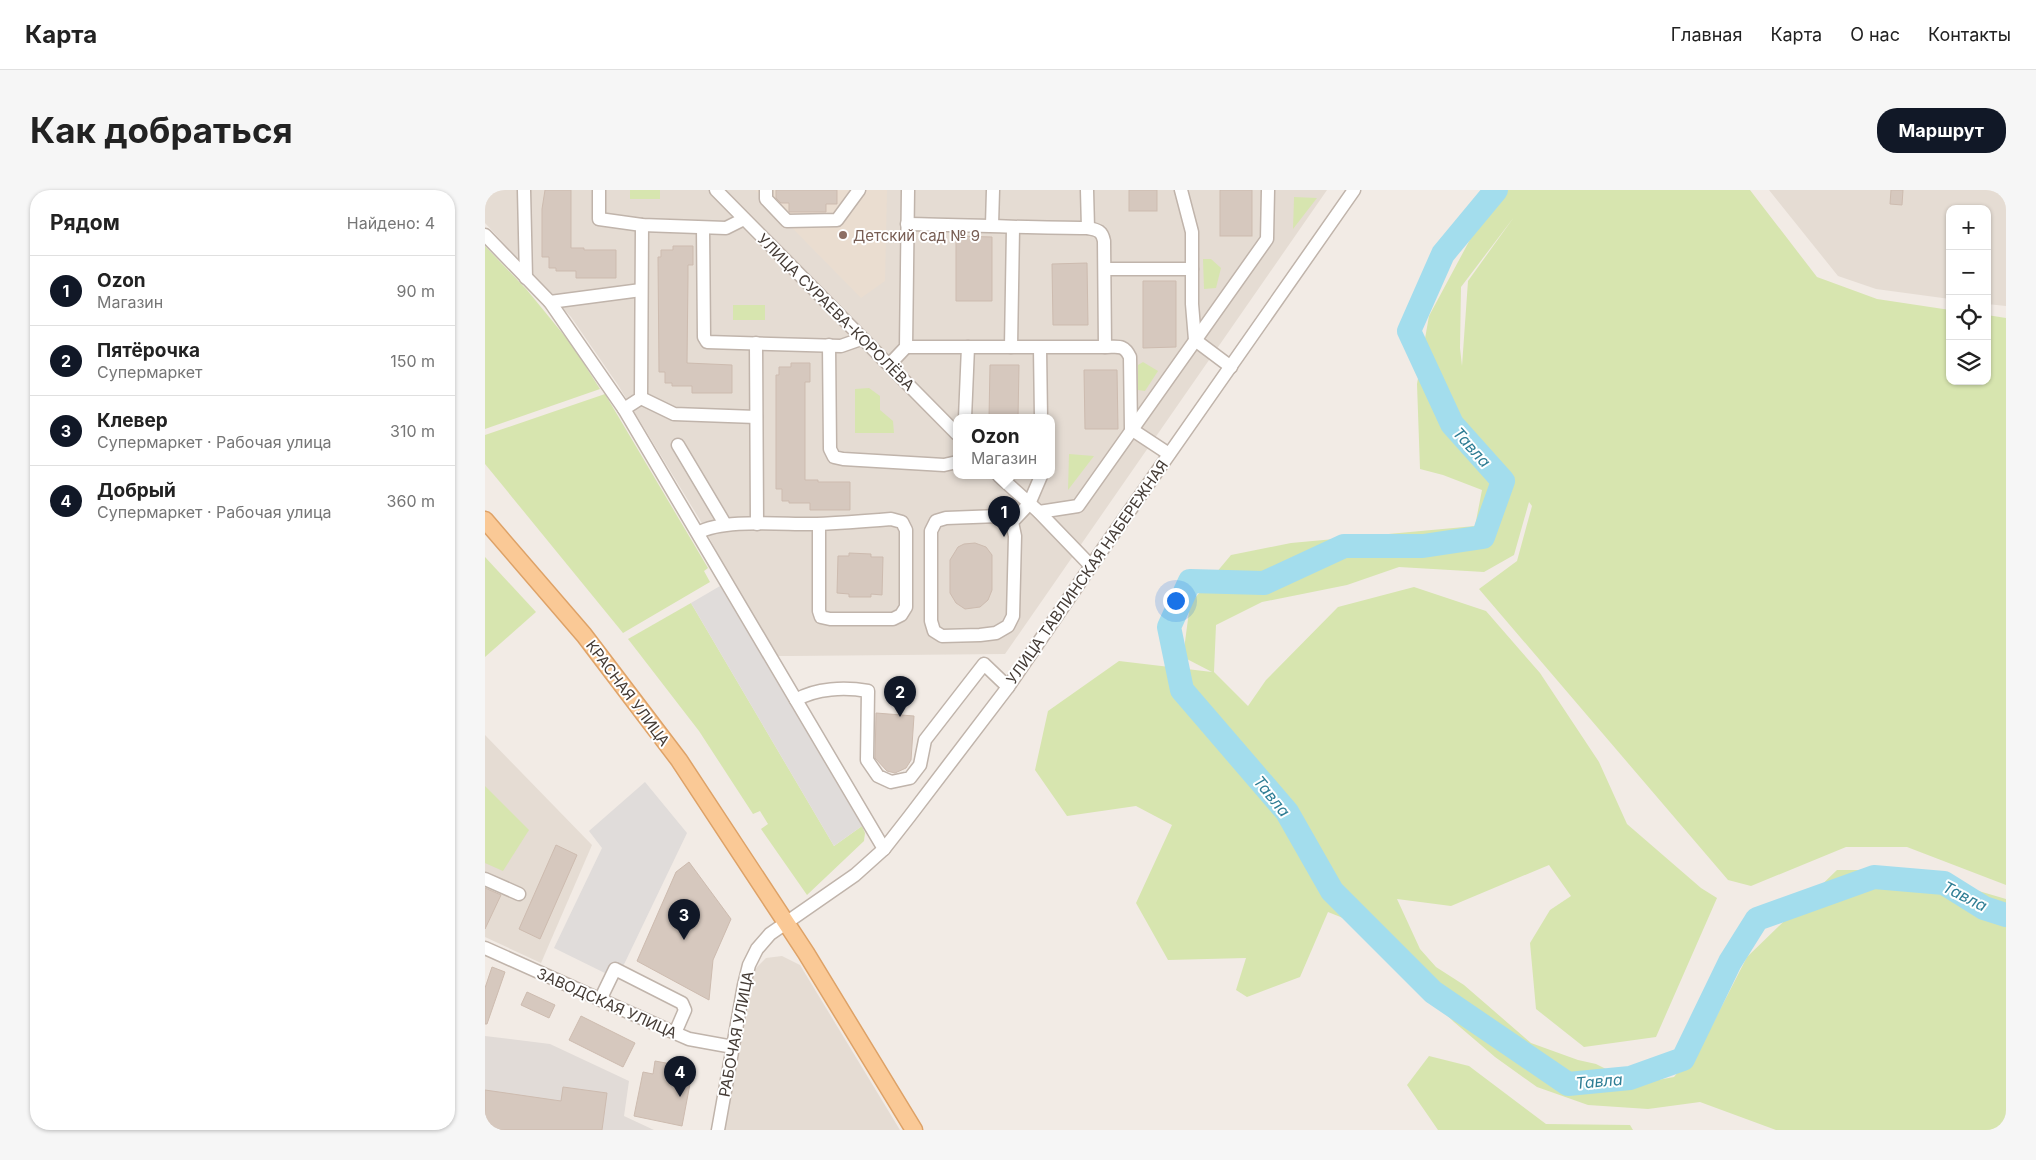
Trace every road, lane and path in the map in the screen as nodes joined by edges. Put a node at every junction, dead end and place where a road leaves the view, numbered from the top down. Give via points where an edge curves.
1 (524, 190) edge
2 (599, 190) edge
3 (716, 190) edge
4 (766, 190) edge
5 (859, 190) edge
6 (908, 190) edge
7 (993, 190) edge
8 (1087, 190) edge
9 (1181, 190) edge
10 (1268, 190) edge
11 (1354, 190) edge
12 (744, 219) junction
13 (907, 224) junction
14 (642, 225) junction
15 (992, 225) junction
16 (703, 228) junction
17 (1013, 228) junction
18 (1088, 228) junction
19 (485, 235) edge
20 (1105, 269) junction
21 (1192, 269) junction
22 (526, 278) junction
23 (641, 290) junction
24 (550, 302) junction
25 (861, 339) junction
26 (1195, 340) junction
27 (756, 343) junction
28 (829, 345) junction
29 (906, 347) junction
30 (968, 347) junction
31 (1011, 347) junction
32 (1105, 347) junction
33 (1040, 348) junction
34 (889, 365) junction
35 (1231, 367) junction
36 (641, 398) junction
37 (623, 409) junction
38 (965, 414) edge
39 (1041, 414) edge
40 (756, 417) junction
41 (1131, 429) junction
42 (953, 430) edge
43 (678, 445) dead end
44 (1169, 454) junction
45 (953, 463) edge
46 (1002, 479) edge
47 (1040, 479) edge
48 (1034, 508) junction
49 (485, 520) edge
50 (1012, 522) junction
51 (725, 524) junction
52 (757, 524) junction
53 (819, 524) junction
54 (698, 533) junction
55 (1091, 566) junction
56 (1008, 686) junction
57 (796, 700) junction
58 (884, 849) junction
59 (485, 878) edge
60 (519, 894) dead end
61 (786, 922) junction
62 (485, 948) edge
63 (600, 1000) junction
64 (675, 1033) junction
65 (733, 1047) junction
66 (718, 1130) edge
67 (914, 1130) edge

1 - 22 street
2 - 14 street via 599,220
3 - 12 street, УЛИЦА СУРАЕВА-КОРОЛЁВА
4 - 5 street via 766,199 787,221 837,220
6 - 13 street
7 - 15 street
8 - 18 street
9 - 21 street via 1191,232
10 - 26 street via 1267,239
11 - 35 street, УЛИЦА ТАВЛИНСКАЯ НАБЕРЕЖНАЯ
12 - 16 street via 726,228
12 - 25 street, УЛИЦА СУРАЕВА-КОРОЛЁВА
13 - 15 street
13 - 29 street
14 - 16 street
14 - 23 street
15 - 17 street
16 - 27 street via 704,337 707,342
17 - 18 street
17 - 31 street
18 - 20 street via 1103,234
19 - 22 street
20 - 21 street
20 - 32 street
21 - 26 street
22 - 24 street
23 - 24 street
23 - 36 street
24 - 37 street
25 - 28 street via 841,346
25 - 34 street, УЛИЦА СУРАЕВА-КОРОЛЁВА
26 - 35 street
26 - 41 street
27 - 28 street
27 - 40 street
28 - 45 street via 830,449 834,456 944,465
29 - 30 street
29 - 34 street
30 - 31 street
30 - 38 street
31 - 33 street
32 - 33 street
32 - 41 street via 1121,347 1131,358
33 - 39 street
34 - 42 street, УЛИЦА СУРАЕВА-КОРОЛЁВА
35 - 44 street, УЛИЦА ТАВЛИНСКАЯ НАБЕРЕЖНАЯ
36 - 37 street
36 - 40 street via 674,414
37 - 54 street
40 - 52 street
41 - 44 street
41 - 48 street via 1078,506
43 - 51 street
44 - 55 street, УЛИЦА ТАВЛИНСКАЯ НАБЕРЕЖНАЯ
46 - 48 street
47 - 48 street
48 - 50 street
48 - 55 street
49 - 61 main road, КРАСНАЯ УЛИЦА via 590,643 679,760
50 - 50 street via 999,516 946,518 936,522 931,531 931,621 935,632 942,636 980,635 996,633 1008,626 1013,616 1015,536
51 - 52 street
51 - 54 street
52 - 53 street
53 - 53 street via 891,519 902,522 906,530 906,607 901,615 893,619 830,620 821,617
54 - 57 street
55 - 56 street, УЛИЦА ТАВЛИНСКАЯ НАБЕРЕЖНАЯ
56 - 57 street via 984,664 925,740 920,765 910,778 891,782 878,776 867,760 868,691 853,688 807,692
56 - 58 street, УЛИЦА ТАВЛИНСКАЯ НАБЕРЕЖНАЯ
57 - 58 street
58 - 61 street, УЛИЦА ТАВЛИНСКАЯ НАБЕРЕЖНАЯ via 855,876
59 - 60 street
61 - 65 street, РАБОЧАЯ УЛИЦА via 757,949 749,965
61 - 67 main road, КРАСНАЯ УЛИЦА
62 - 63 street, ЗАВОДСКАЯ УЛИЦА
63 - 64 street, ЗАВОДСКАЯ УЛИЦА
63 - 64 street via 615,969 681,1002 685,1010
64 - 65 street, ЗАВОДСКАЯ УЛИЦА via 689,1039
65 - 66 street, РАБОЧАЯ УЛИЦА

